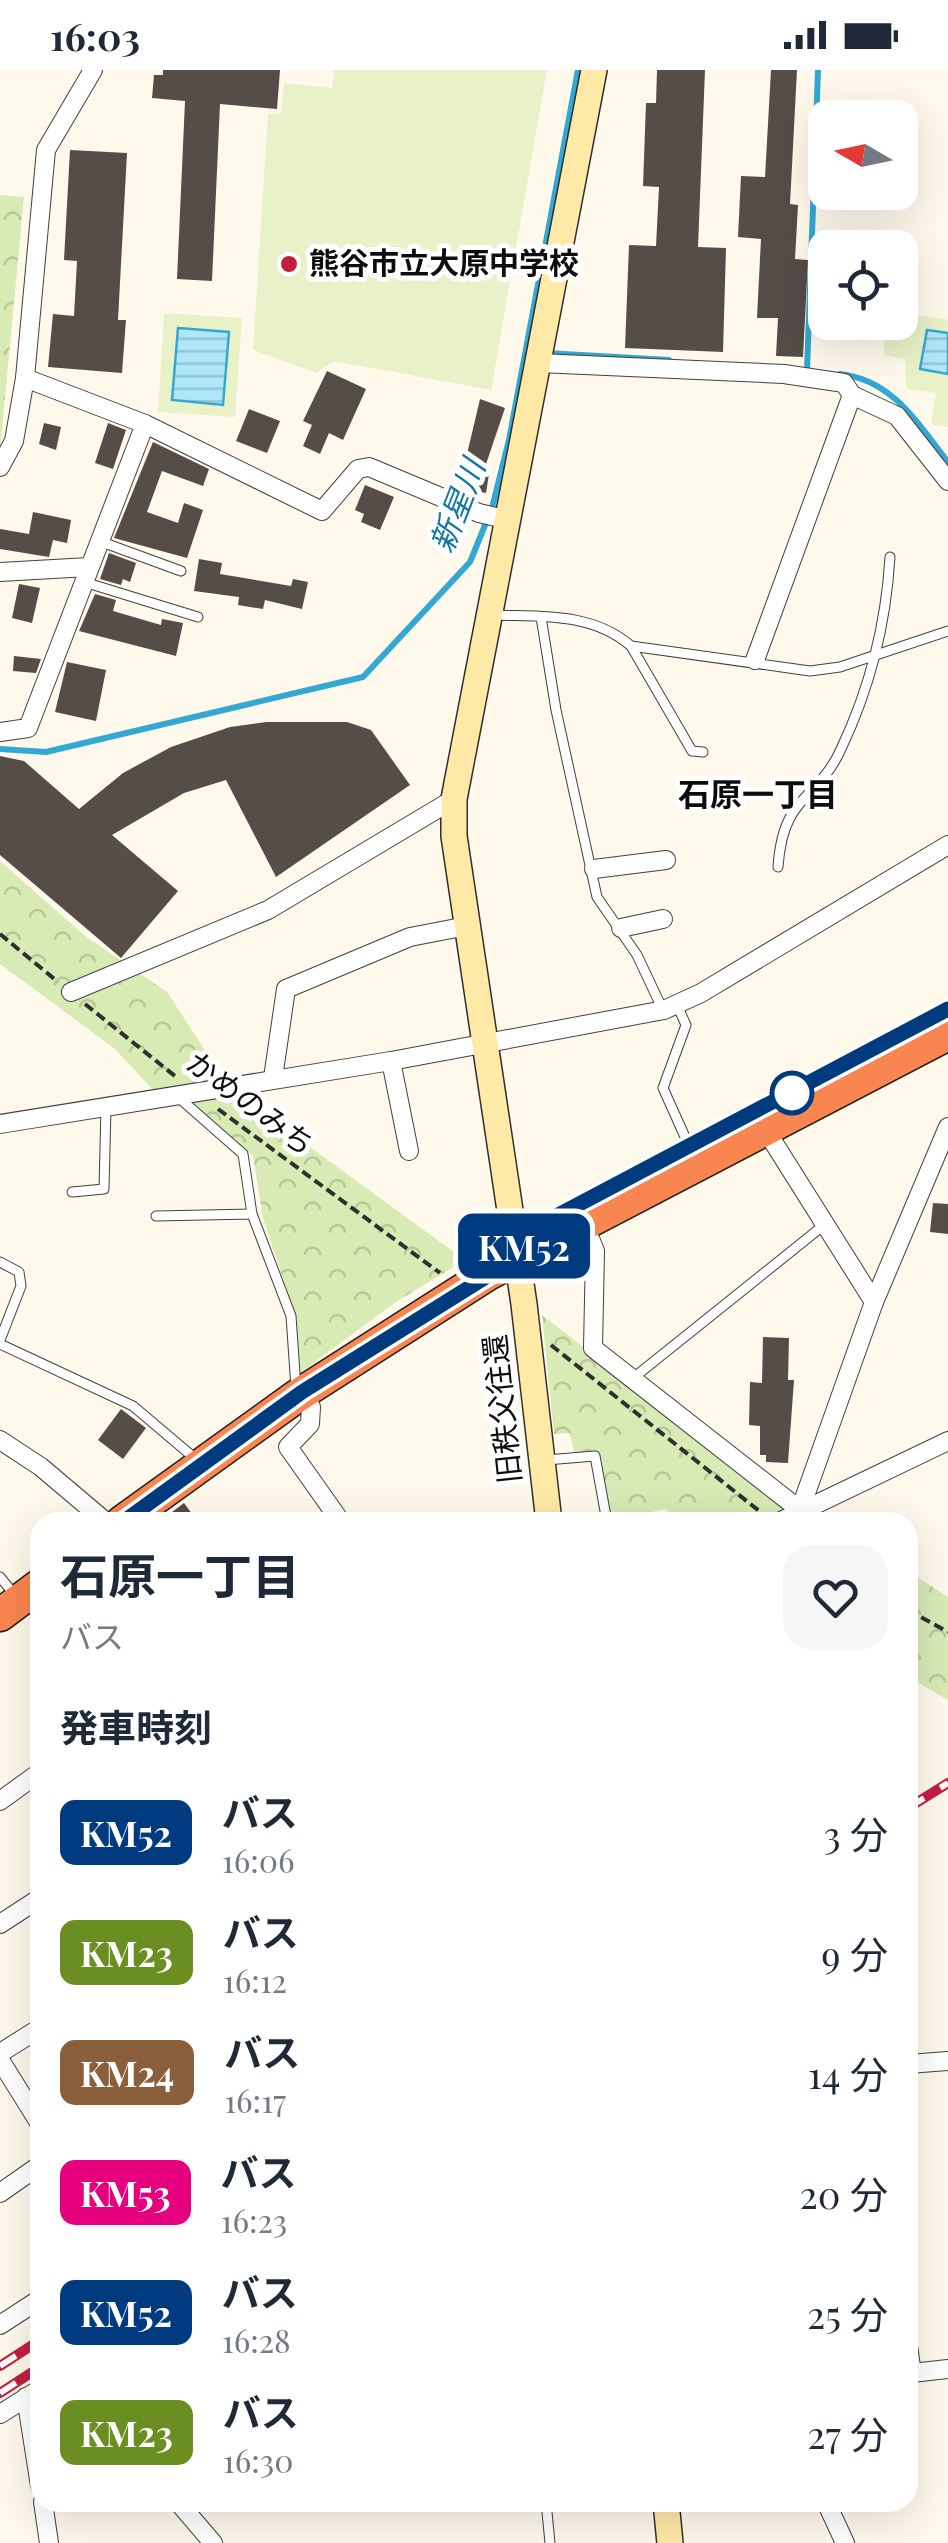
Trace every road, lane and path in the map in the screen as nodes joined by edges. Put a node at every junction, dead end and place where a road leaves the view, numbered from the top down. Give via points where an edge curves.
1 (93, 70) edge
2 (594, 70) edge
3 (540, 355) junction
4 (24, 378) junction
5 (852, 394) junction
6 (145, 424) junction
7 (0, 467) edge
8 (948, 481) edge
9 (506, 519) junction
10 (99, 541) junction
11 (890, 557) dead end
12 (181, 571) dead end
13 (0, 572) edge
14 (86, 574) junction
15 (490, 615) junction
16 (198, 617) dead end
17 (541, 617) junction
18 (948, 631) edge
19 (631, 646) junction
20 (878, 653) junction
21 (756, 660) junction
22 (0, 732) edge
23 (703, 752) dead end
24 (454, 799) junction
25 (948, 845) edge
26 (666, 860) dead end
27 (778, 867) dead end
28 (594, 869) junction
29 (663, 919) dead end
30 (466, 926) junction
31 (621, 928) junction
32 (0, 934) edge
33 (71, 992) junction
34 (670, 1008) junction
35 (948, 1009) edge
36 (948, 1034) edge
37 (484, 1043) junction
38 (391, 1061) junction
39 (273, 1078) junction
40 (184, 1092) junction
41 (106, 1106) junction
42 (760, 1123) junction
43 (0, 1124) edge
44 (948, 1127) edge
45 (690, 1148) junction
46 (408, 1151) dead end
47 (72, 1192) dead end
48 (252, 1214) junction
49 (156, 1216) dead end
50 (584, 1224) junction
51 (824, 1226) junction
52 (0, 1262) edge
53 (519, 1273) junction
54 (448, 1279) dead end
55 (874, 1302) junction
56 (544, 1340) dead end
57 (0, 1342) edge
58 (632, 1378) junction
59 (299, 1394) junction
60 (0, 1440) edge
61 (948, 1441) edge
62 (542, 1461) junction
63 (202, 1464) junction
64 (800, 1510) junction
65 (115, 1512) edge
66 (139, 1512) edge
67 (334, 1512) edge
68 (547, 1512) edge
69 (605, 1512) edge
70 (764, 1512) edge
71 (796, 1512) edge
72 (918, 1616) edge
73 (948, 1632) edge
74 (30, 1780) edge
75 (0, 1802) edge
76 (30, 1904) edge
77 (0, 1924) edge
78 (30, 2035) edge
79 (0, 2056) edge
80 (948, 2061) edge
81 (918, 2063) edge
82 (30, 2107) edge
83 (30, 2173) edge
84 (0, 2193) edge
85 (30, 2308) edge
86 (0, 2325) edge
87 (948, 2369) edge
88 (918, 2372) edge
89 (30, 2395) edge
90 (0, 2414) edge
91 (44, 2512) edge
92 (187, 2512) edge
93 (547, 2512) edge
94 (667, 2512) edge
95 (831, 2512) edge
96 (49, 2543) edge
97 (213, 2543) edge
98 (550, 2543) edge
99 (670, 2543) edge
100 (846, 2543) edge

1 - 4 street via 46,150
2 - 3 street, 旧秩父往還
3 - 5 street via 784,374 844,383
3 - 9 street, 旧秩父往還
4 - 6 street
4 - 7 street via 14,441
5 - 8 street via 898,416
5 - 21 street
6 - 9 street via 322,512 358,469 369,466
6 - 10 street
9 - 15 street, 旧秩父往還
10 - 12 lane
10 - 14 street
11 - 20 lane
13 - 14 street
14 - 16 lane
14 - 22 street via 28,728
15 - 17 lane
15 - 24 street, 旧秩父往還
17 - 19 lane via 572,617
17 - 28 lane
18 - 20 lane
19 - 21 lane
19 - 23 lane via 692,751
20 - 21 lane via 810,671
20 - 27 lane via 841,750 788,816
24 - 30 street, 旧秩父往還
24 - 33 street via 268,910
25 - 34 street
26 - 28 street
28 - 31 lane via 596,897
29 - 31 street
30 - 37 street, 旧秩父往還
30 - 39 street via 410,938 286,989
31 - 34 lane
32 - 33 path, かめのみち
33 - 40 path, かめのみち
34 - 37 street
34 - 45 lane via 686,1025 663,1088
35 - 42 highway
36 - 42 highway
37 - 38 street
37 - 53 street, 旧秩父往還
38 - 39 street
38 - 46 street
39 - 40 street
40 - 41 street
40 - 48 lane via 243,1154
40 - 54 path, かめのみち
41 - 43 street
41 - 47 lane via 104,1189
42 - 45 highway
42 - 50 highway
42 - 51 street
44 - 55 street
45 - 53 highway via 532,1229
48 - 49 lane
48 - 59 lane via 290,1316
50 - 53 highway
50 - 58 street via 595,1252 594,1348
51 - 55 street
51 - 58 lane
52 - 57 lane via 19,1272 21,1286
53 - 59 highway
53 - 62 street, 旧秩父往還
55 - 64 street
56 - 70 path
57 - 63 lane via 133,1406
58 - 64 street
59 - 63 highway
59 - 67 street via 310,1407 310,1424 288,1446
60 - 65 street
61 - 64 street
62 - 68 street, 旧秩父往還
62 - 69 lane via 595,1456
63 - 66 highway
64 - 71 street
72 - 73 path
74 - 75 street
76 - 77 street
78 - 79 street
79 - 82 street
80 - 81 street
83 - 84 street
85 - 86 street
87 - 88 street
89 - 90 street
91 - 96 street
92 - 97 street
93 - 98 lane
94 - 99 street
95 - 100 street

